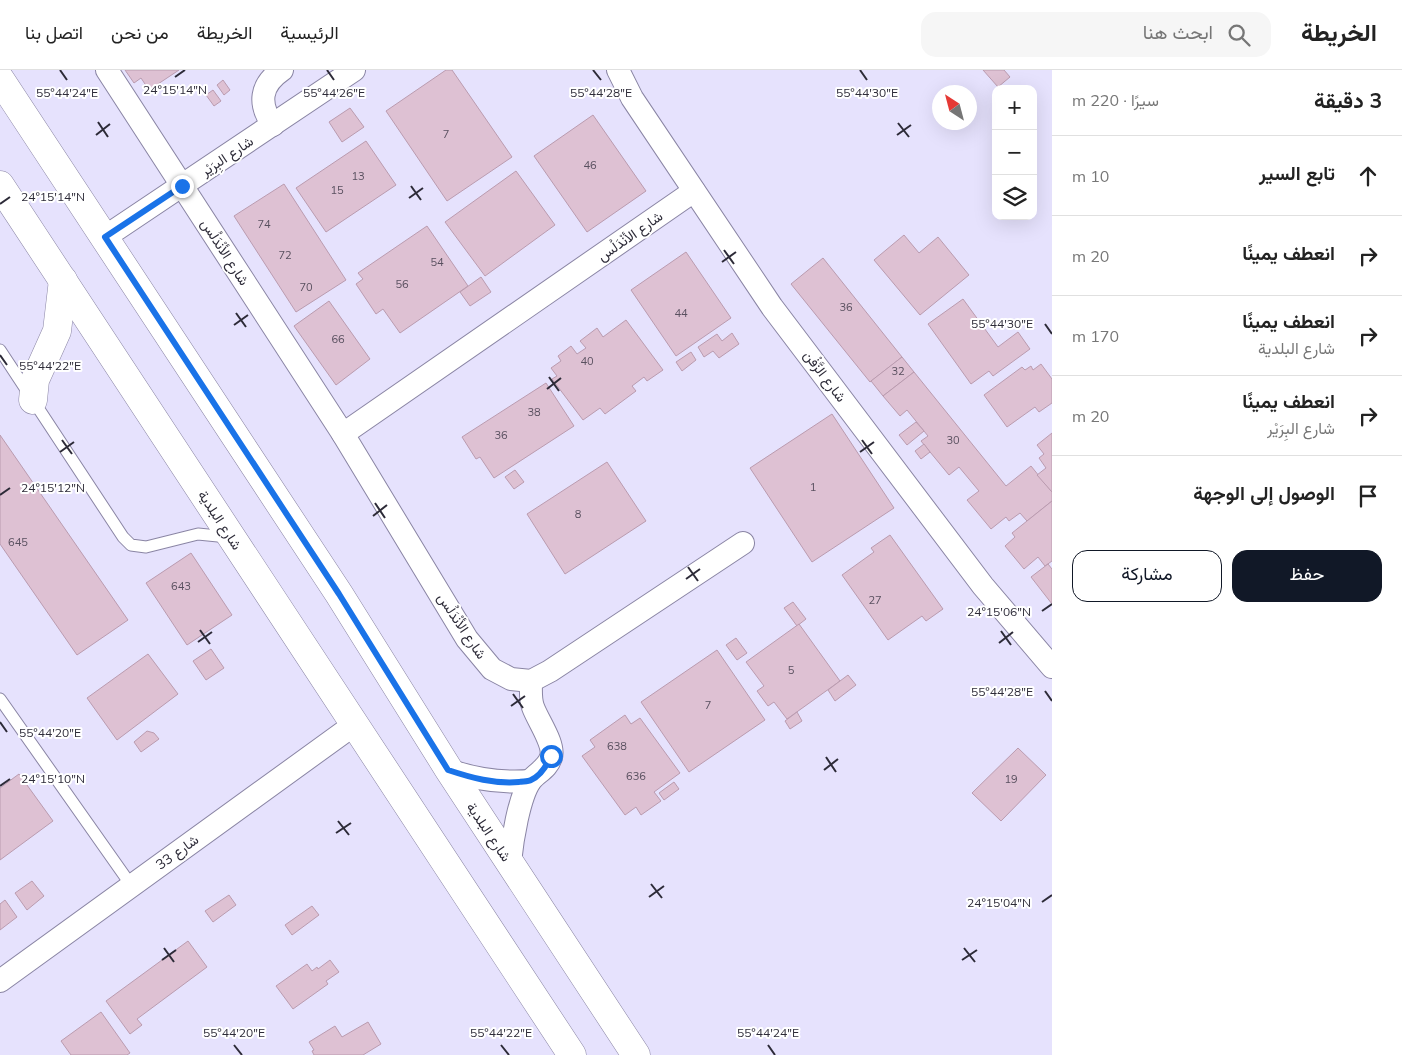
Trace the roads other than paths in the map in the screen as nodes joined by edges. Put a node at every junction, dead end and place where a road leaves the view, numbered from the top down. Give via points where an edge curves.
1 (107, 70) edge
2 (282, 70) edge
3 (354, 70) edge
4 (618, 70) edge
5 (0, 79) edge
6 (274, 125) junction
7 (0, 185) edge
8 (182, 186) junction
9 (694, 191) junction
10 (105, 237) junction
11 (63, 280) junction
12 (0, 350) edge
13 (33, 400) junction
14 (343, 434) junction
15 (231, 537) junction
16 (743, 543) dead end
17 (1052, 667) edge
18 (531, 680) junction
19 (0, 699) edge
20 (355, 724) junction
21 (448, 770) junction
22 (530, 781) junction
23 (510, 862) junction
24 (131, 885) junction
25 (0, 980) edge
26 (572, 1055) edge
27 (636, 1055) edge

1 - 8 street, شارع الأنْدَلُس
2 - 6 street via 269,81 263,99 267,116
3 - 6 street, شارع البِرَيْر
4 - 9 street, شارع الزَّفْن via 632,98
5 - 10 main road, شارع البلدية
6 - 8 street, شارع البِرَيْر
7 - 11 main road, شارع البلدية
8 - 10 street, شارع البِرَيْر
8 - 14 street, شارع الأنْدَلُس
9 - 14 street, شارع الأنْدَلُس
9 - 17 street, شارع الزَّفْن via 772,307 983,586
10 - 21 main road, شارع البلدية via 339,594
11 - 13 main road via 57,332 34,380
11 - 15 main road, شارع البلدية
12 - 13 lane
13 - 15 lane via 131,545 146,547 198,534
14 - 18 street, شارع الأنْدَلُس via 467,639 492,669 511,679
15 - 20 main road, شارع البلدية
16 - 18 street via 558,666
18 - 22 street via 533,706 551,747 551,756 545,768
19 - 24 lane
20 - 24 street, شارع 33
20 - 26 main road, شارع البلدية
21 - 22 street via 489,782
21 - 23 main road, شارع البلدية
22 - 23 street via 516,820
23 - 27 main road, شارع البلدية
24 - 25 street, شارع 33

